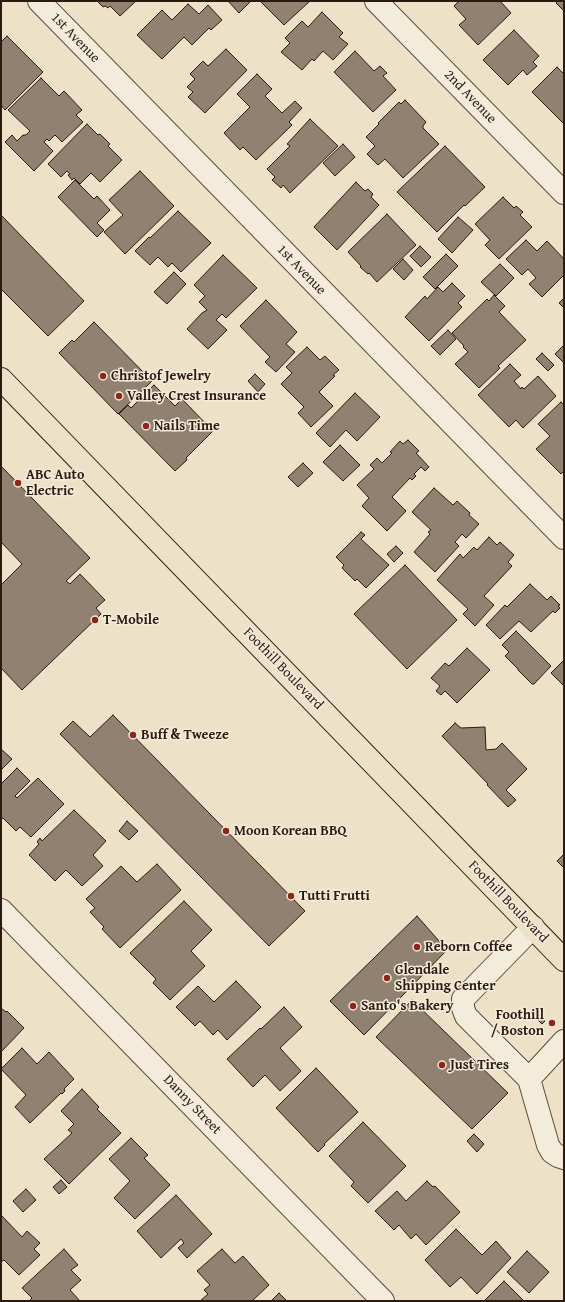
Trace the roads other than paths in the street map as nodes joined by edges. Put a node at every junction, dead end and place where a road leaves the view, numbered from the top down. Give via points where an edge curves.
1 (39, 1) edge
2 (376, 1) edge
3 (564, 193) edge
4 (1, 379) edge
5 (564, 538) edge
6 (1, 910) edge
7 (533, 927) junction
8 (564, 960) edge
9 (564, 1041) edge
10 (529, 1079) junction
11 (564, 1158) edge
12 (383, 1301) edge

1 - 5 street, 1st Avenue
2 - 3 street, 2nd Avenue
4 - 7 main road, Foothill Boulevard
6 - 12 street, Danny Street
7 - 8 main road, Foothill Boulevard
7 - 10 street via 463,999 462,1008 466,1016
9 - 10 street
10 - 11 street via 548,1145 552,1152

